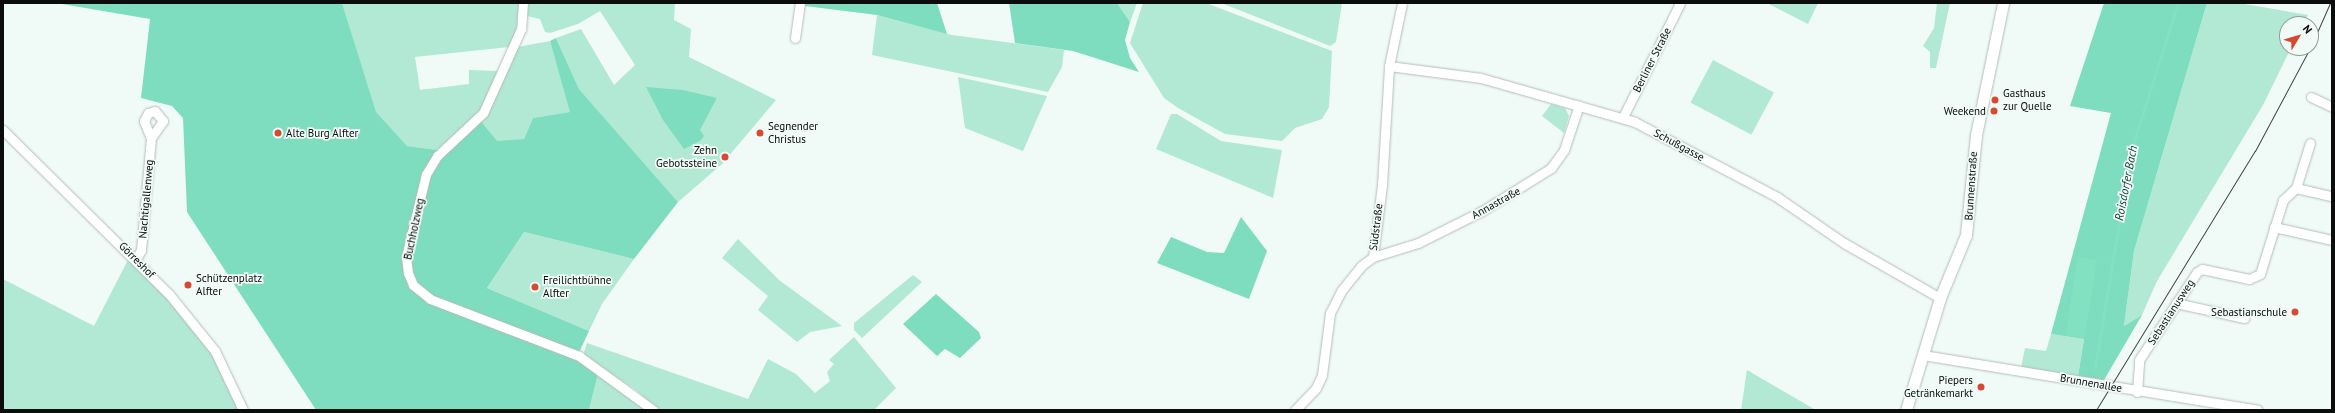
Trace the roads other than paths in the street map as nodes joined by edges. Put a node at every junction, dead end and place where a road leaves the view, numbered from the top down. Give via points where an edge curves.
1 (523, 3) edge
2 (800, 3) edge
3 (1402, 3) edge
4 (1680, 3) edge
5 (2003, 3) edge
6 (795, 38) dead end
7 (1388, 66) junction
8 (2311, 97) dead end
9 (1579, 105) junction
10 (2332, 107) edge
11 (1623, 117) junction
12 (3, 130) edge
13 (151, 138) dead end
14 (2310, 143) dead end
15 (2296, 188) junction
16 (2332, 196) edge
17 (2274, 227) junction
18 (2332, 240) edge
19 (1373, 257) junction
20 (136, 259) junction
21 (1940, 298) junction
22 (2176, 303) junction
23 (2244, 318) dead end
24 (1923, 355) junction
25 (2136, 392) junction
26 (243, 410) edge
27 (653, 410) edge
28 (1295, 410) edge
29 (1906, 410) edge
30 (2258, 410) edge

1 - 27 street, Buchholzweg via 521,29 483,113 437,156 426,174 406,257 408,273 413,285 430,299 579,356
2 - 6 street
3 - 7 street, Südstraße
4 - 11 street, Berliner Straße
5 - 21 street, Brunnenstraße via 1976,135 1968,229
7 - 9 street, Schußgasse via 1481,78
7 - 19 street, Südstraße via 1385,157
8 - 10 street
9 - 11 street, Schußgasse
9 - 19 street, Annastraße via 1564,150 1551,168 1522,188 1418,243
11 - 21 street, Schußgasse via 1777,197 1844,243
12 - 20 street, Görreshof
13 - 20 street, Nachtigallenweg via 141,250
14 - 15 street, Sebastianusweg
15 - 16 street
15 - 17 street, Sebastianusweg via 2283,200
17 - 18 street
17 - 22 street, Sebastianusweg via 2256,279 2202,269
19 - 28 street, Südstraße via 1341,291 1330,313 1322,375 1316,388
20 - 26 street, Görreshof via 215,351
21 - 24 street, Brunnenstraße
22 - 23 street
22 - 25 street, Sebastianusweg via 2139,360
24 - 25 street, Brunnenallee
24 - 29 street, Brunnenstraße
25 - 30 street, Brunnenallee

